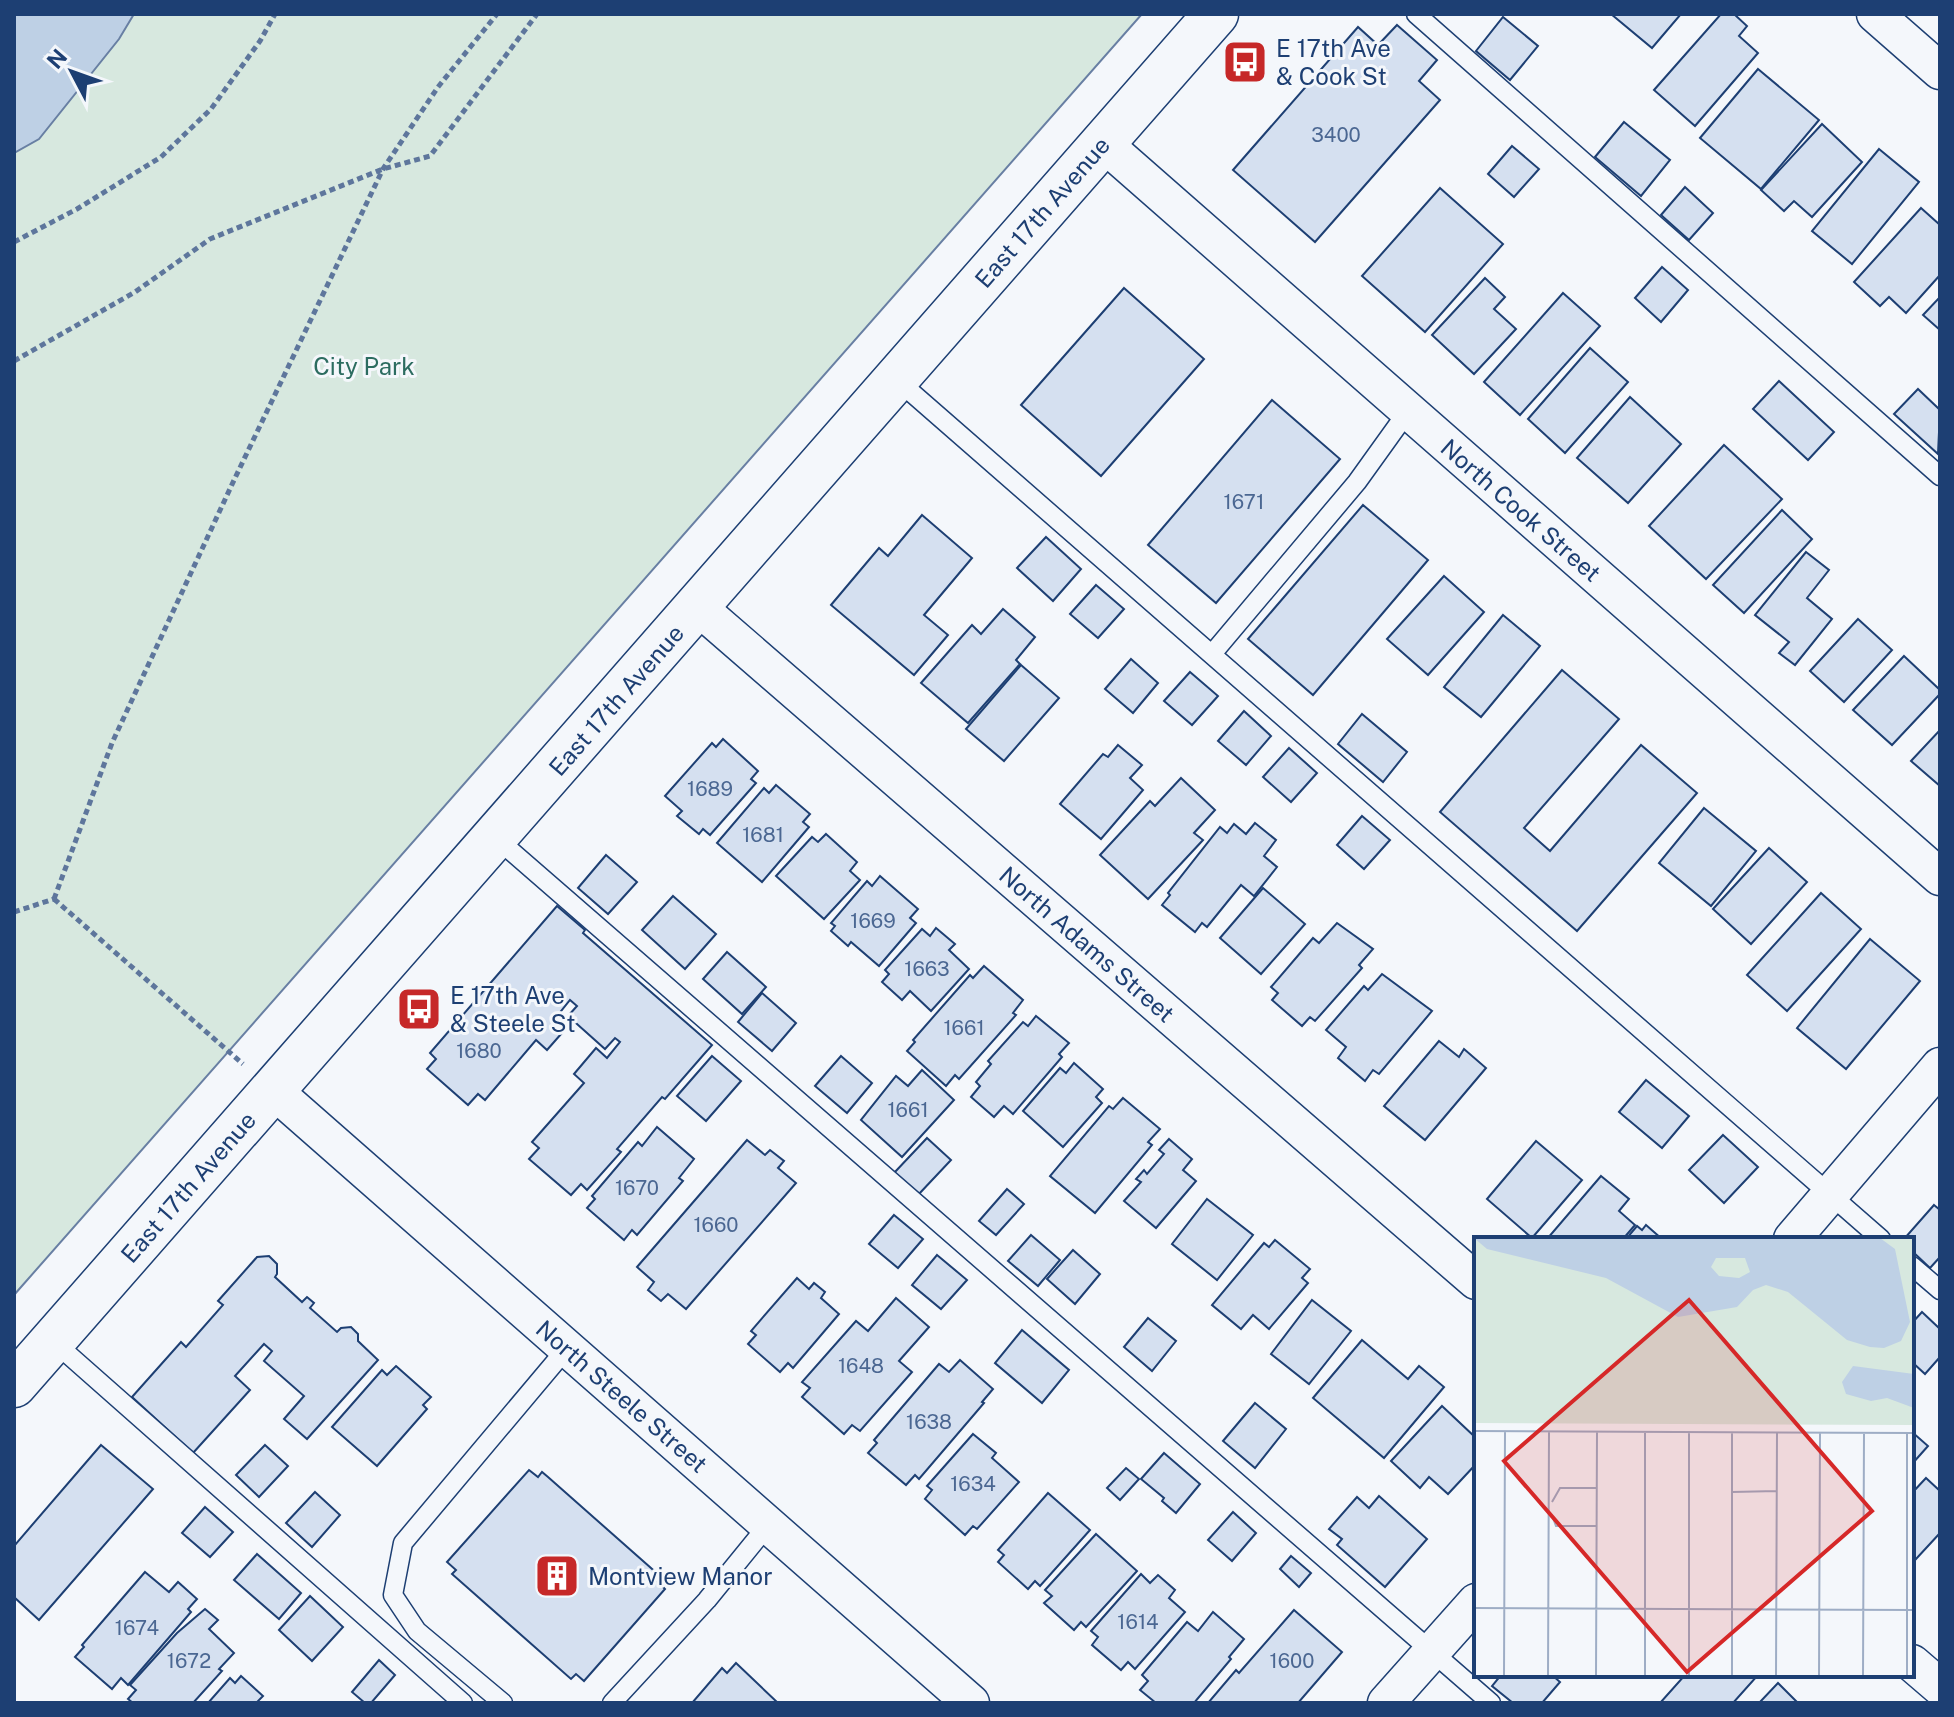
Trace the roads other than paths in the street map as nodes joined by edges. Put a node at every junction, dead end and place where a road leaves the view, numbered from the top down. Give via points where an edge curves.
1 (1216, 14) edge
2 (1416, 14) edge
3 (1875, 14) edge
4 (1940, 71) edge
5 (1103, 143) junction
6 (896, 379) junction
7 (1408, 411) junction
8 (1940, 476) edge
9 (698, 607) junction
10 (1212, 654) junction
11 (495, 837) junction
12 (1940, 877) edge
13 (1940, 1066) edge
14 (273, 1090) junction
15 (1830, 1194) junction
16 (1794, 1237) edge
17 (1879, 1237) edge
18 (1914, 1268) edge
19 (1474, 1279) edge
20 (1940, 1290) edge
21 (53, 1341) junction
22 (567, 1348) junction
23 (14, 1385) edge
24 (768, 1525) junction
25 (1474, 1604) edge
26 (1432, 1651) junction
27 (1914, 1665) edge
28 (1940, 1687) edge
29 (463, 1703) edge
30 (503, 1703) edge
31 (612, 1703) edge
32 (971, 1703) edge
33 (1386, 1703) edge
34 (1491, 1703) edge

1 - 5 main road, East 17th Avenue
2 - 8 lane
3 - 4 street
5 - 6 main road, East 17th Avenue
5 - 7 street, North Cook Street
6 - 9 main road, East 17th Avenue
6 - 10 lane
7 - 10 lane via 1357,482
7 - 12 street, North Cook Street
9 - 11 main road, East 17th Avenue
9 - 19 street, North Adams Street
10 - 15 lane
11 - 14 main road, East 17th Avenue
11 - 26 lane
13 - 15 street
14 - 21 main road, East 17th Avenue
14 - 22 street, North Steele Street
15 - 16 street
15 - 17 lane
18 - 20 lane
21 - 23 main road, East 17th Avenue
21 - 29 lane
22 - 24 street, North Steele Street
22 - 30 lane via 403,1543 393,1595 417,1631
24 - 31 lane
24 - 32 street, North Steele Street
25 - 26 street
26 - 33 street
26 - 34 lane
27 - 28 street

